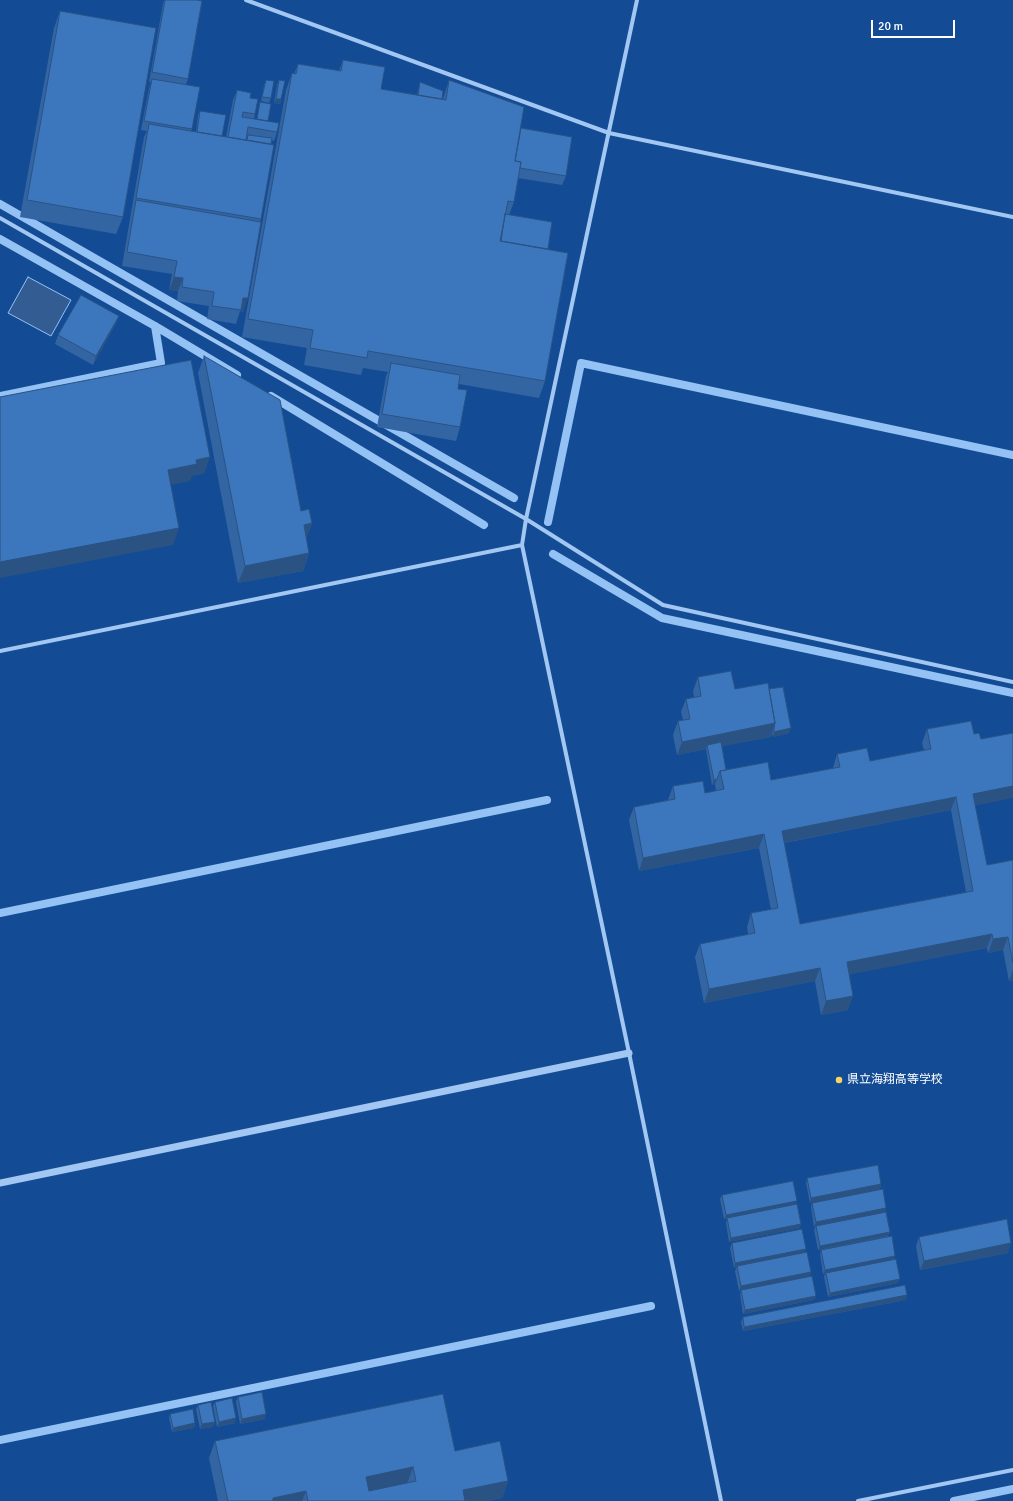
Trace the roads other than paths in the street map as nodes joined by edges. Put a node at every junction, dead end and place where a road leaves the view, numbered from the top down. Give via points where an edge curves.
1 (246, 0) edge
2 (637, 0) edge
3 (609, 133) junction
4 (1013, 217) edge
5 (0, 218) edge
6 (526, 519) junction
7 (522, 545) junction
8 (0, 652) edge
9 (1013, 682) edge
10 (629, 1054) junction
11 (0, 1183) edge
12 (1013, 1470) edge
13 (721, 1501) edge
14 (858, 1501) edge

1 - 3 street
2 - 3 street
3 - 4 street
3 - 6 street
5 - 6 street
6 - 7 street
6 - 9 street via 663,605
7 - 8 street
7 - 10 street
10 - 11 street
10 - 13 street
12 - 14 street

